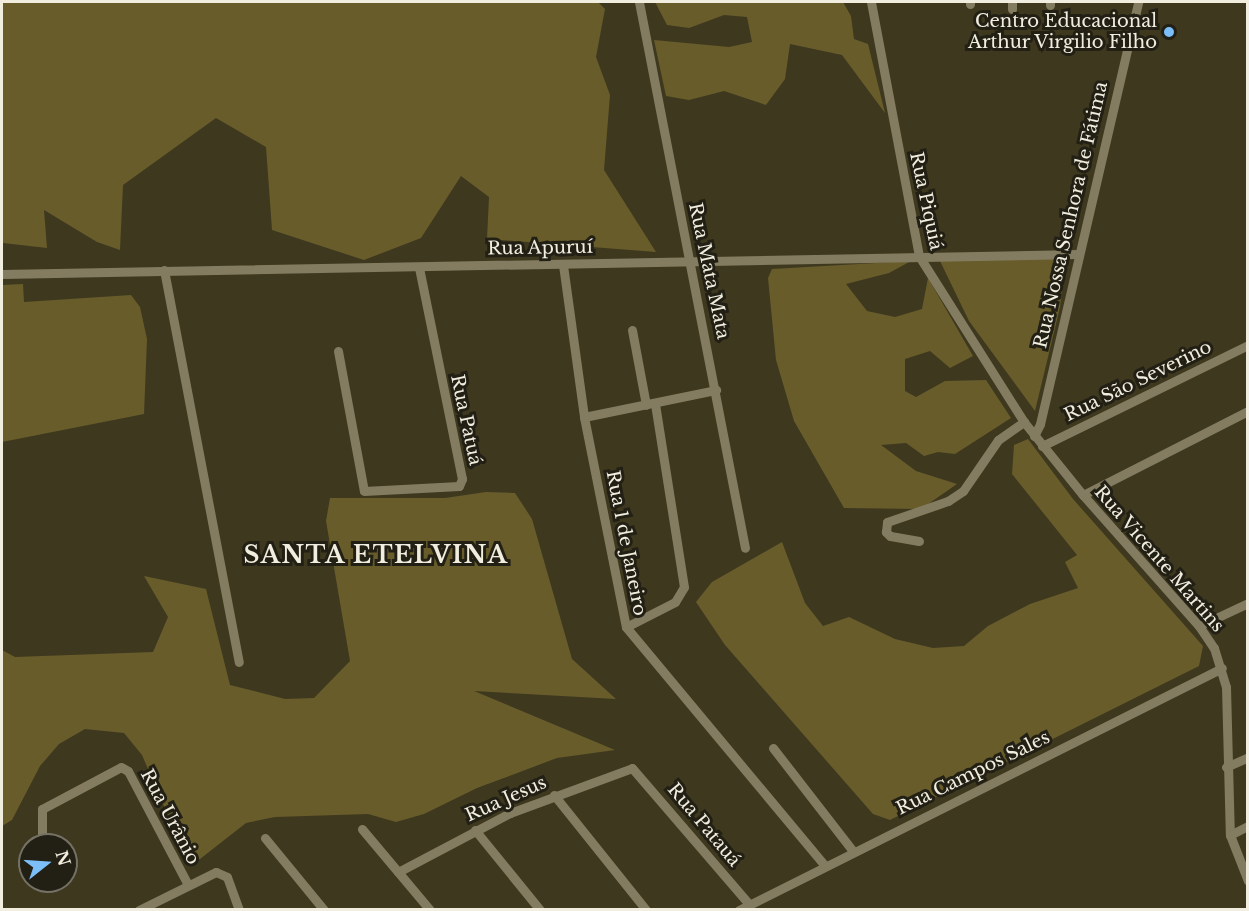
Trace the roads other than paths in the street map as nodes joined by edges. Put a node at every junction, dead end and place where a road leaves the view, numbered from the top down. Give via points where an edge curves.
1 (639, 2) edge
2 (871, 2) edge
3 (1138, 2) edge
4 (1079, 254) junction
5 (919, 256) junction
6 (688, 258) junction
7 (563, 265) junction
8 (419, 267) junction
9 (164, 270) junction
10 (2, 274) edge
11 (632, 330) dead end
12 (1248, 345) edge
13 (338, 351) dead end
14 (716, 390) junction
15 (650, 404) junction
16 (1248, 411) edge
17 (584, 417) junction
18 (1024, 423) junction
19 (1034, 436) junction
20 (1042, 446) junction
21 (1083, 495) junction
22 (919, 541) dead end
23 (745, 548) dead end
24 (1248, 603) edge
25 (1199, 626) junction
26 (626, 627) junction
27 (239, 662) dead end
28 (1222, 668) junction
29 (773, 748) dead end
30 (1248, 758) edge
31 (1227, 767) junction
32 (632, 768) joint
33 (554, 795) junction
34 (1248, 826) edge
35 (362, 829) dead end
36 (475, 830) junction
37 (42, 833) edge
38 (1230, 835) junction
39 (265, 838) dead end
40 (853, 851) junction
41 (825, 866) junction
42 (398, 872) junction
43 (1248, 881) edge
44 (188, 885) junction
45 (749, 904) junction
46 (140, 909) edge
47 (239, 909) edge
48 (324, 909) edge
49 (430, 909) edge
50 (540, 909) edge
51 (646, 909) edge
52 (739, 909) edge

1 - 6 street, Rua Mata Mata
2 - 5 street, Rua Piquiá
3 - 4 street, Rua Nossa Senhora de Fátima
4 - 5 street, Rua Apuruí
4 - 19 street, Rua Nossa Senhora de Fátima
5 - 6 street, Rua Apuruí
5 - 18 street, Rua Piquiá
6 - 7 street, Rua Apuruí
6 - 14 street, Rua Mata Mata
7 - 8 street, Rua Apuruí
7 - 17 street, Rua 1 de Janeiro
8 - 9 street, Rua Apuruí
8 - 13 street, Rua Patuá via 462,479 459,486 364,491
9 - 10 street, Rua Apuruí
9 - 27 street
11 - 15 street
12 - 20 street, Rua São Severino
14 - 15 street
14 - 23 street, Rua Mata Mata
15 - 17 street
15 - 26 street via 684,587 675,602
16 - 21 street
17 - 26 street, Rua 1 de Janeiro
18 - 19 street, Rua Piquiá
18 - 22 street via 998,440 963,491 948,501 887,522 886,532 890,536
19 - 20 street, Rua Piquiá
20 - 21 street, Rua Vicente Martins
21 - 25 street, Rua Vicente Martins
24 - 25 street
25 - 28 street, Rua Vicente Martins
26 - 41 street, Rua 1 de Janeiro
28 - 31 street, Rua Vicente Martins via 1226,687
28 - 40 street, Rua Campos Sales
29 - 40 street
30 - 31 street
31 - 38 street, Rua Vicente Martins
32 - 33 street, Rua Jesus
32 - 45 street, Rua Patauá
33 - 36 street, Rua Jesus
33 - 51 street
34 - 38 street
35 - 42 street
36 - 42 street, Rua Jesus
36 - 50 street
37 - 44 street, Rua Urânio via 42,809 121,767 128,771
38 - 43 street, Rua Vicente Martins
39 - 48 street
40 - 41 street, Rua Campos Sales
41 - 45 street, Rua Campos Sales
42 - 49 street
44 - 46 street
44 - 47 street via 216,872 227,877
45 - 52 street, Rua Campos Sales

